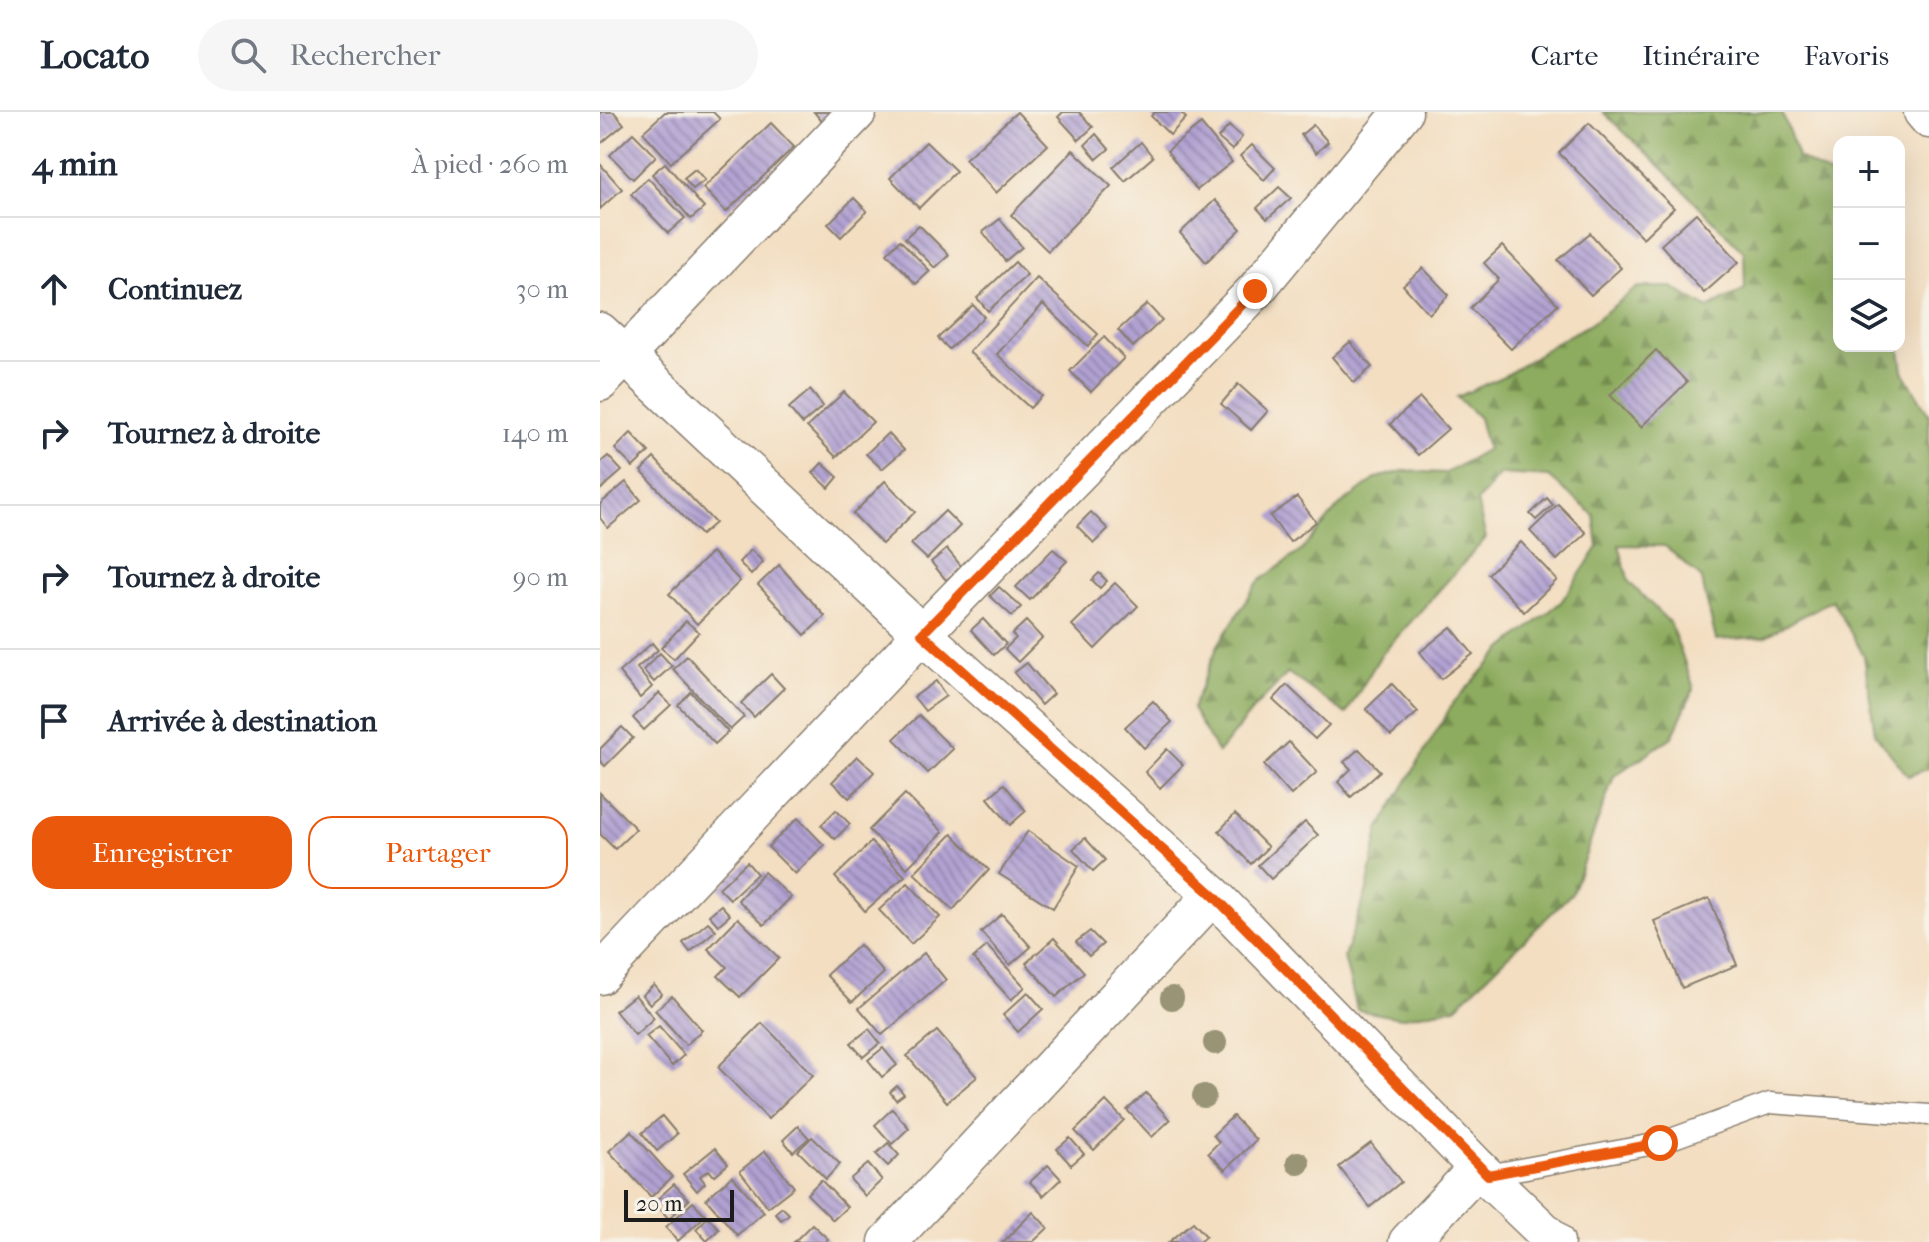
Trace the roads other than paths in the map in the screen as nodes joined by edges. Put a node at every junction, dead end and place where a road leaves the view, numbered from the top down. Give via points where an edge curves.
1 (857, 112) edge
2 (1403, 112) edge
3 (608, 357) edge
4 (922, 634) junction
5 (1213, 895) junction
6 (600, 975) edge
7 (1929, 1115) edge
8 (1483, 1172) junction
9 (888, 1242) edge
10 (1408, 1242) edge
11 (1555, 1242) edge

1 - 3 street
2 - 4 street via 1255,291
3 - 4 street
4 - 5 street
4 - 6 street
5 - 8 street
5 - 9 street
7 - 8 lane via 1770,1103 1660,1143
8 - 10 street
8 - 11 street

